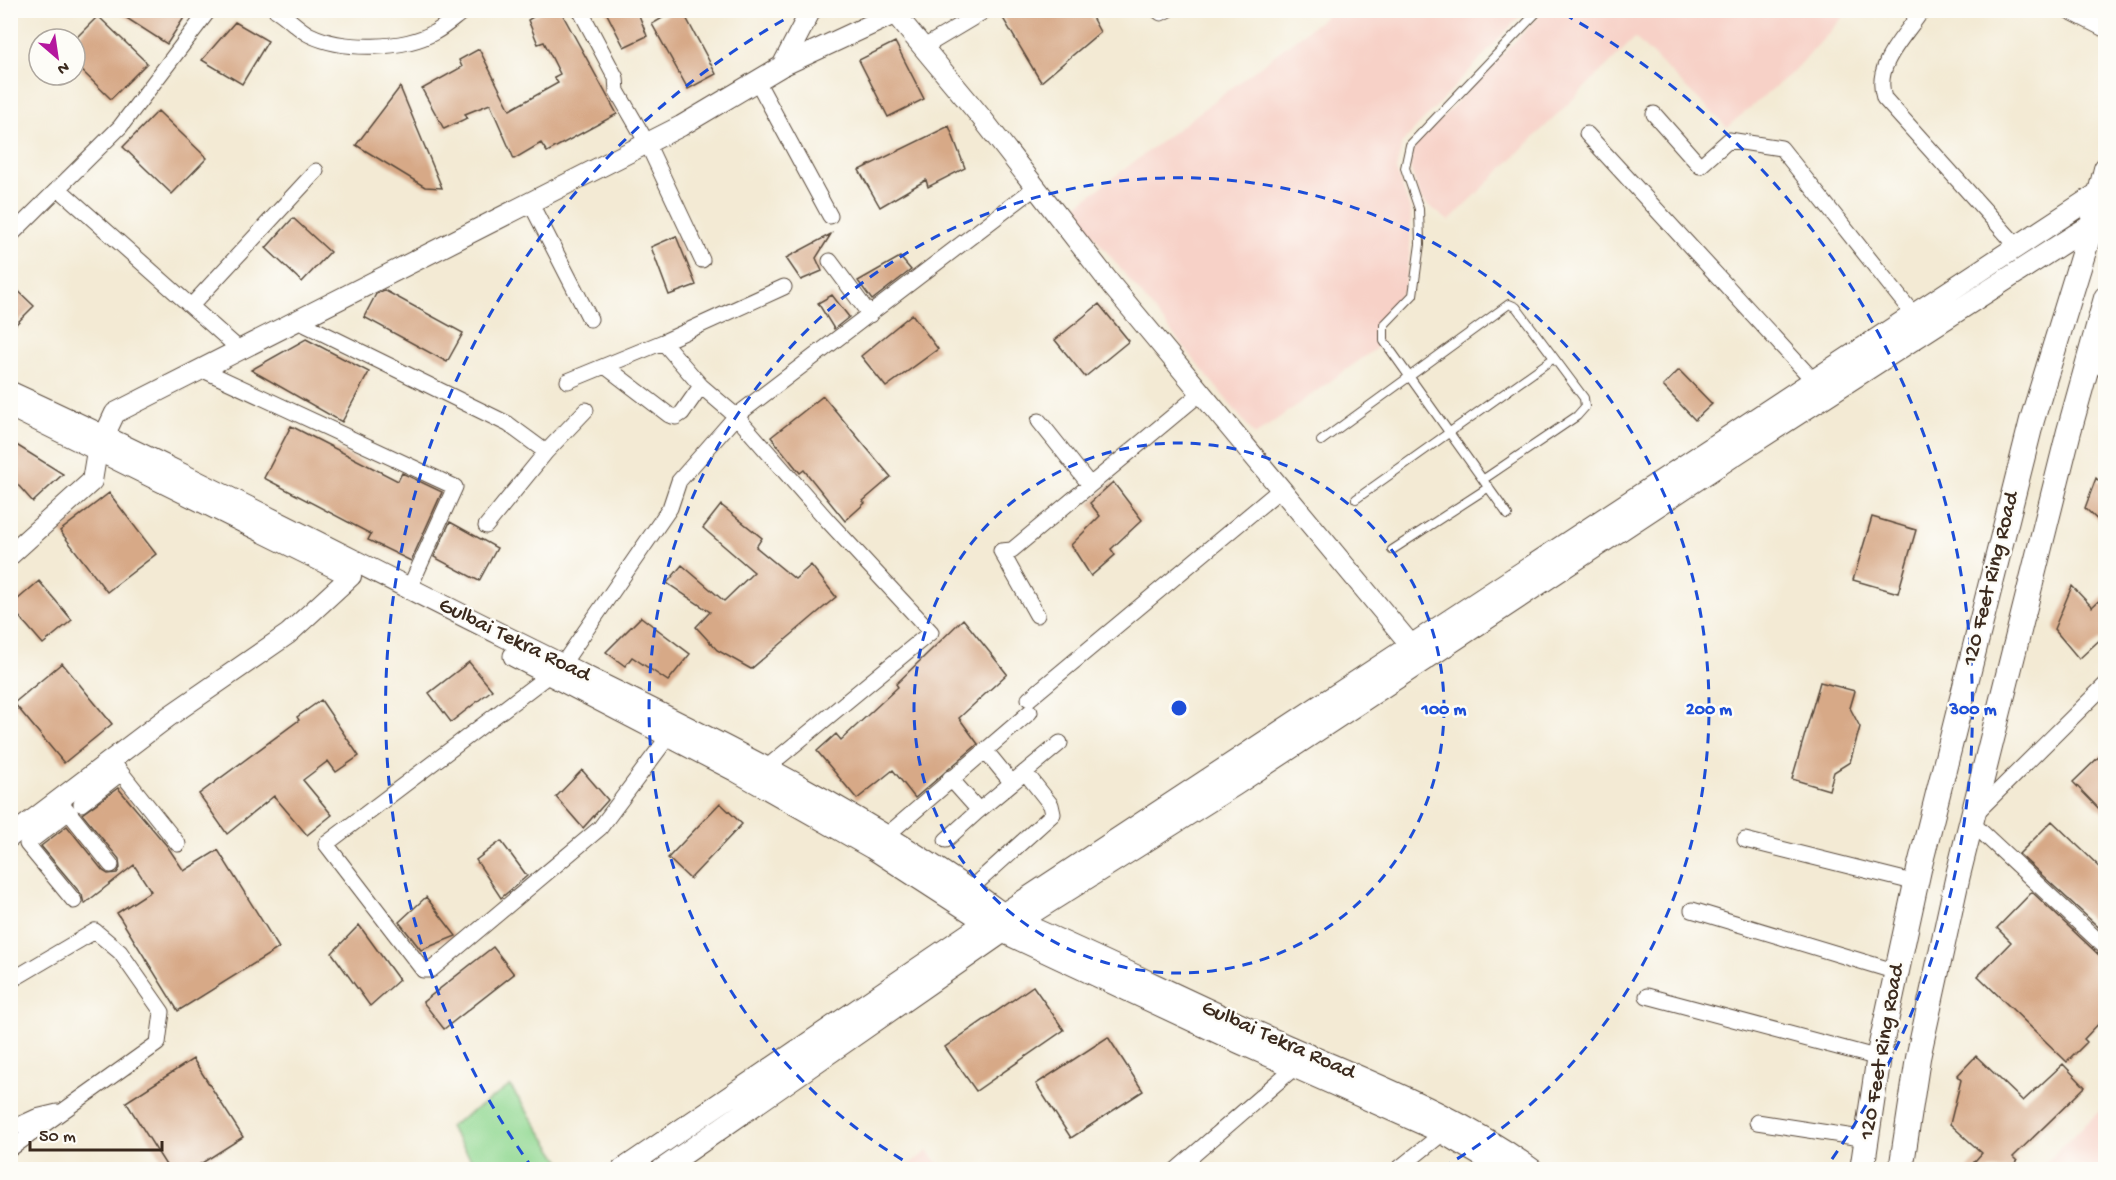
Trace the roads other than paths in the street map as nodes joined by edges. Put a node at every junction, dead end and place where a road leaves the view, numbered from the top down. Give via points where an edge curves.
1 (209, 10) edge
2 (276, 10) edge
3 (465, 10) edge
4 (580, 10) edge
5 (811, 10) edge
6 (986, 10) edge
7 (1157, 10) edge
8 (1167, 10) edge
9 (1539, 10) edge
10 (1922, 10) edge
11 (2067, 10) edge
12 (893, 12) edge
13 (2106, 30) edge
14 (924, 47) junction
15 (782, 66) junction
16 (757, 81) junction
17 (1654, 114) dead end
18 (1587, 134) dead end
19 (647, 143) junction
20 (316, 171) dead end
21 (2104, 184) edge
22 (1036, 187) junction
23 (58, 188) junction
24 (530, 202) junction
25 (830, 216) dead end
26 (2099, 224) edge
27 (10, 236) edge
28 (2017, 246) junction
29 (702, 260) dead end
30 (830, 261) dead end
31 (784, 287) dead end
32 (2106, 298) edge
33 (190, 306) junction
34 (1913, 314) junction
35 (870, 315) junction
36 (590, 319) dead end
37 (296, 320) junction
38 (663, 342) junction
39 (239, 349) junction
40 (2090, 354) junction
41 (1554, 358) junction
42 (605, 366) junction
43 (201, 369) junction
44 (2106, 372) edge
45 (1409, 375) junction
46 (1813, 380) junction
47 (568, 381) dead end
48 (701, 386) junction
49 (10, 392) edge
50 (1202, 392) junction
51 (10, 406) edge
52 (586, 410) dead end
53 (736, 416) junction
54 (1039, 421) dead end
55 (1450, 432) junction
56 (1321, 441) dead end
57 (101, 443) junction
58 (546, 452) junction
59 (1484, 479) junction
60 (1090, 485) junction
61 (1489, 487) junction
62 (1282, 488) junction
63 (1356, 500) dead end
64 (1508, 515) dead end
65 (486, 526) dead end
66 (1392, 550) dead end
67 (10, 555) edge
68 (351, 576) junction
69 (409, 589) junction
70 (1037, 615) dead end
71 (1418, 652) junction
72 (555, 670) junction
73 (2106, 684) edge
74 (668, 737) junction
75 (1060, 742) dead end
76 (986, 750) junction
77 (116, 766) junction
78 (766, 768) junction
79 (1025, 772) junction
80 (950, 778) junction
81 (1012, 783) junction
82 (70, 805) junction
83 (977, 812) junction
84 (1972, 819) junction
85 (887, 835) junction
86 (18, 838) edge
87 (946, 840) dead end
88 (1745, 840) dead end
89 (178, 844) dead end
90 (111, 866) dead end
91 (1917, 883) junction
92 (970, 889) junction
93 (74, 901) dead end
94 (1692, 910) dead end
95 (1003, 922) junction
96 (2106, 948) edge
97 (1897, 972) junction
98 (10, 981) edge
99 (1647, 996) dead end
100 (1879, 1058) junction
101 (1295, 1067) junction
102 (68, 1108) junction
103 (1757, 1122) dead end
104 (10, 1130) edge
105 (1443, 1133) junction
106 (1867, 1139) junction
107 (10, 1149) edge
108 (1498, 1168) edge
109 (622, 1170) edge
110 (661, 1170) edge
111 (1176, 1170) edge
112 (1397, 1170) edge
113 (1533, 1170) edge
114 (1862, 1170) edge
115 (1901, 1170) edge

1 - 23 street via 120,127
2 - 3 street via 309,34 343,44 406,45 436,32
4 - 19 street via 616,78 616,91
5 - 15 street
6 - 14 street
7 - 8 street
9 - 45 lane via 1410,146 1405,168 1419,209 1420,244 1413,295 1383,325 1382,333
10 - 28 street via 1885,63 1880,86 1884,98
11 - 13 street
12 - 14 street
12 - 15 street
14 - 22 street
15 - 16 street
16 - 19 street
16 - 25 street
17 - 34 street via 1700,166 1729,140 1780,148
18 - 46 street
19 - 24 street
19 - 29 street
20 - 33 street
21 - 26 main road, 120 Feet Ring Road
21 - 28 main road
22 - 35 street
22 - 50 street via 1113,287
23 - 27 street
23 - 33 street
24 - 36 street
24 - 37 street
26 - 71 main road
26 - 91 main road, 120 Feet Ring Road via 2032,420
28 - 34 main road
30 - 35 street
31 - 38 street
32 - 40 main road, 120 Feet Ring Road
33 - 39 street
34 - 46 main road
35 - 53 street
37 - 39 street
37 - 58 street via 508,423
38 - 42 street
38 - 48 street
39 - 43 street
40 - 44 street
40 - 84 main road, 120 Feet Ring Road
41 - 45 lane via 1516,307 1509,304
41 - 55 lane
41 - 59 lane via 1584,398 1585,407
42 - 47 street
42 - 48 street via 676,417
43 - 57 street via 115,413
43 - 69 street via 455,487
45 - 55 lane
45 - 56 lane
46 - 71 main road
48 - 53 street
49 - 57 main road, Gulbai Tekra Road
50 - 60 street
50 - 62 street
51 - 57 main road, Gulbai Tekra Road
52 - 58 street
53 - 72 street via 679,481 670,508
53 - 78 street via 932,632
54 - 60 street
55 - 59 lane
55 - 63 lane
57 - 67 street via 92,481
57 - 68 main road, Gulbai Tekra Road
57 - 69 main road, Gulbai Tekra Road
58 - 65 street
59 - 61 lane
60 - 70 street via 1012,550 1001,551
61 - 64 lane
61 - 66 lane
62 - 71 street
62 - 76 street via 1029,706
68 - 72 main road, Gulbai Tekra Road
68 - 77 street via 288,634 168,717
69 - 72 main road, Gulbai Tekra Road
71 - 95 main road
72 - 74 main road, Gulbai Tekra Road
72 - 74 street via 326,843 423,970 431,970 600,828
72 - 78 main road, Gulbai Tekra Road via 728,745
73 - 84 street
74 - 95 main road, Gulbai Tekra Road
75 - 79 street
76 - 80 street
76 - 81 street
77 - 82 street
77 - 89 street
78 - 85 main road, Gulbai Tekra Road
79 - 81 street
79 - 92 street via 1052,805 1053,814
80 - 83 street
80 - 85 street
81 - 83 street
82 - 86 street
82 - 90 street
83 - 87 street
84 - 96 street
84 - 115 main road, 120 Feet Ring Road via 1918,1058
85 - 92 main road, Gulbai Tekra Road
86 - 93 street
88 - 91 street
91 - 97 main road, 120 Feet Ring Road
92 - 95 main road, Gulbai Tekra Road
94 - 97 street
95 - 101 main road, Gulbai Tekra Road
95 - 109 main road
95 - 110 main road
95 - 113 main road, Gulbai Tekra Road via 1451,1119
97 - 100 main road, 120 Feet Ring Road
98 - 102 street via 95,931 120,952 162,1012 158,1043
99 - 100 street
100 - 106 main road, 120 Feet Ring Road
101 - 105 main road, Gulbai Tekra Road
101 - 111 street
102 - 104 street
102 - 107 street
103 - 106 street
105 - 108 main road, Gulbai Tekra Road
105 - 112 street
106 - 114 main road, 120 Feet Ring Road

